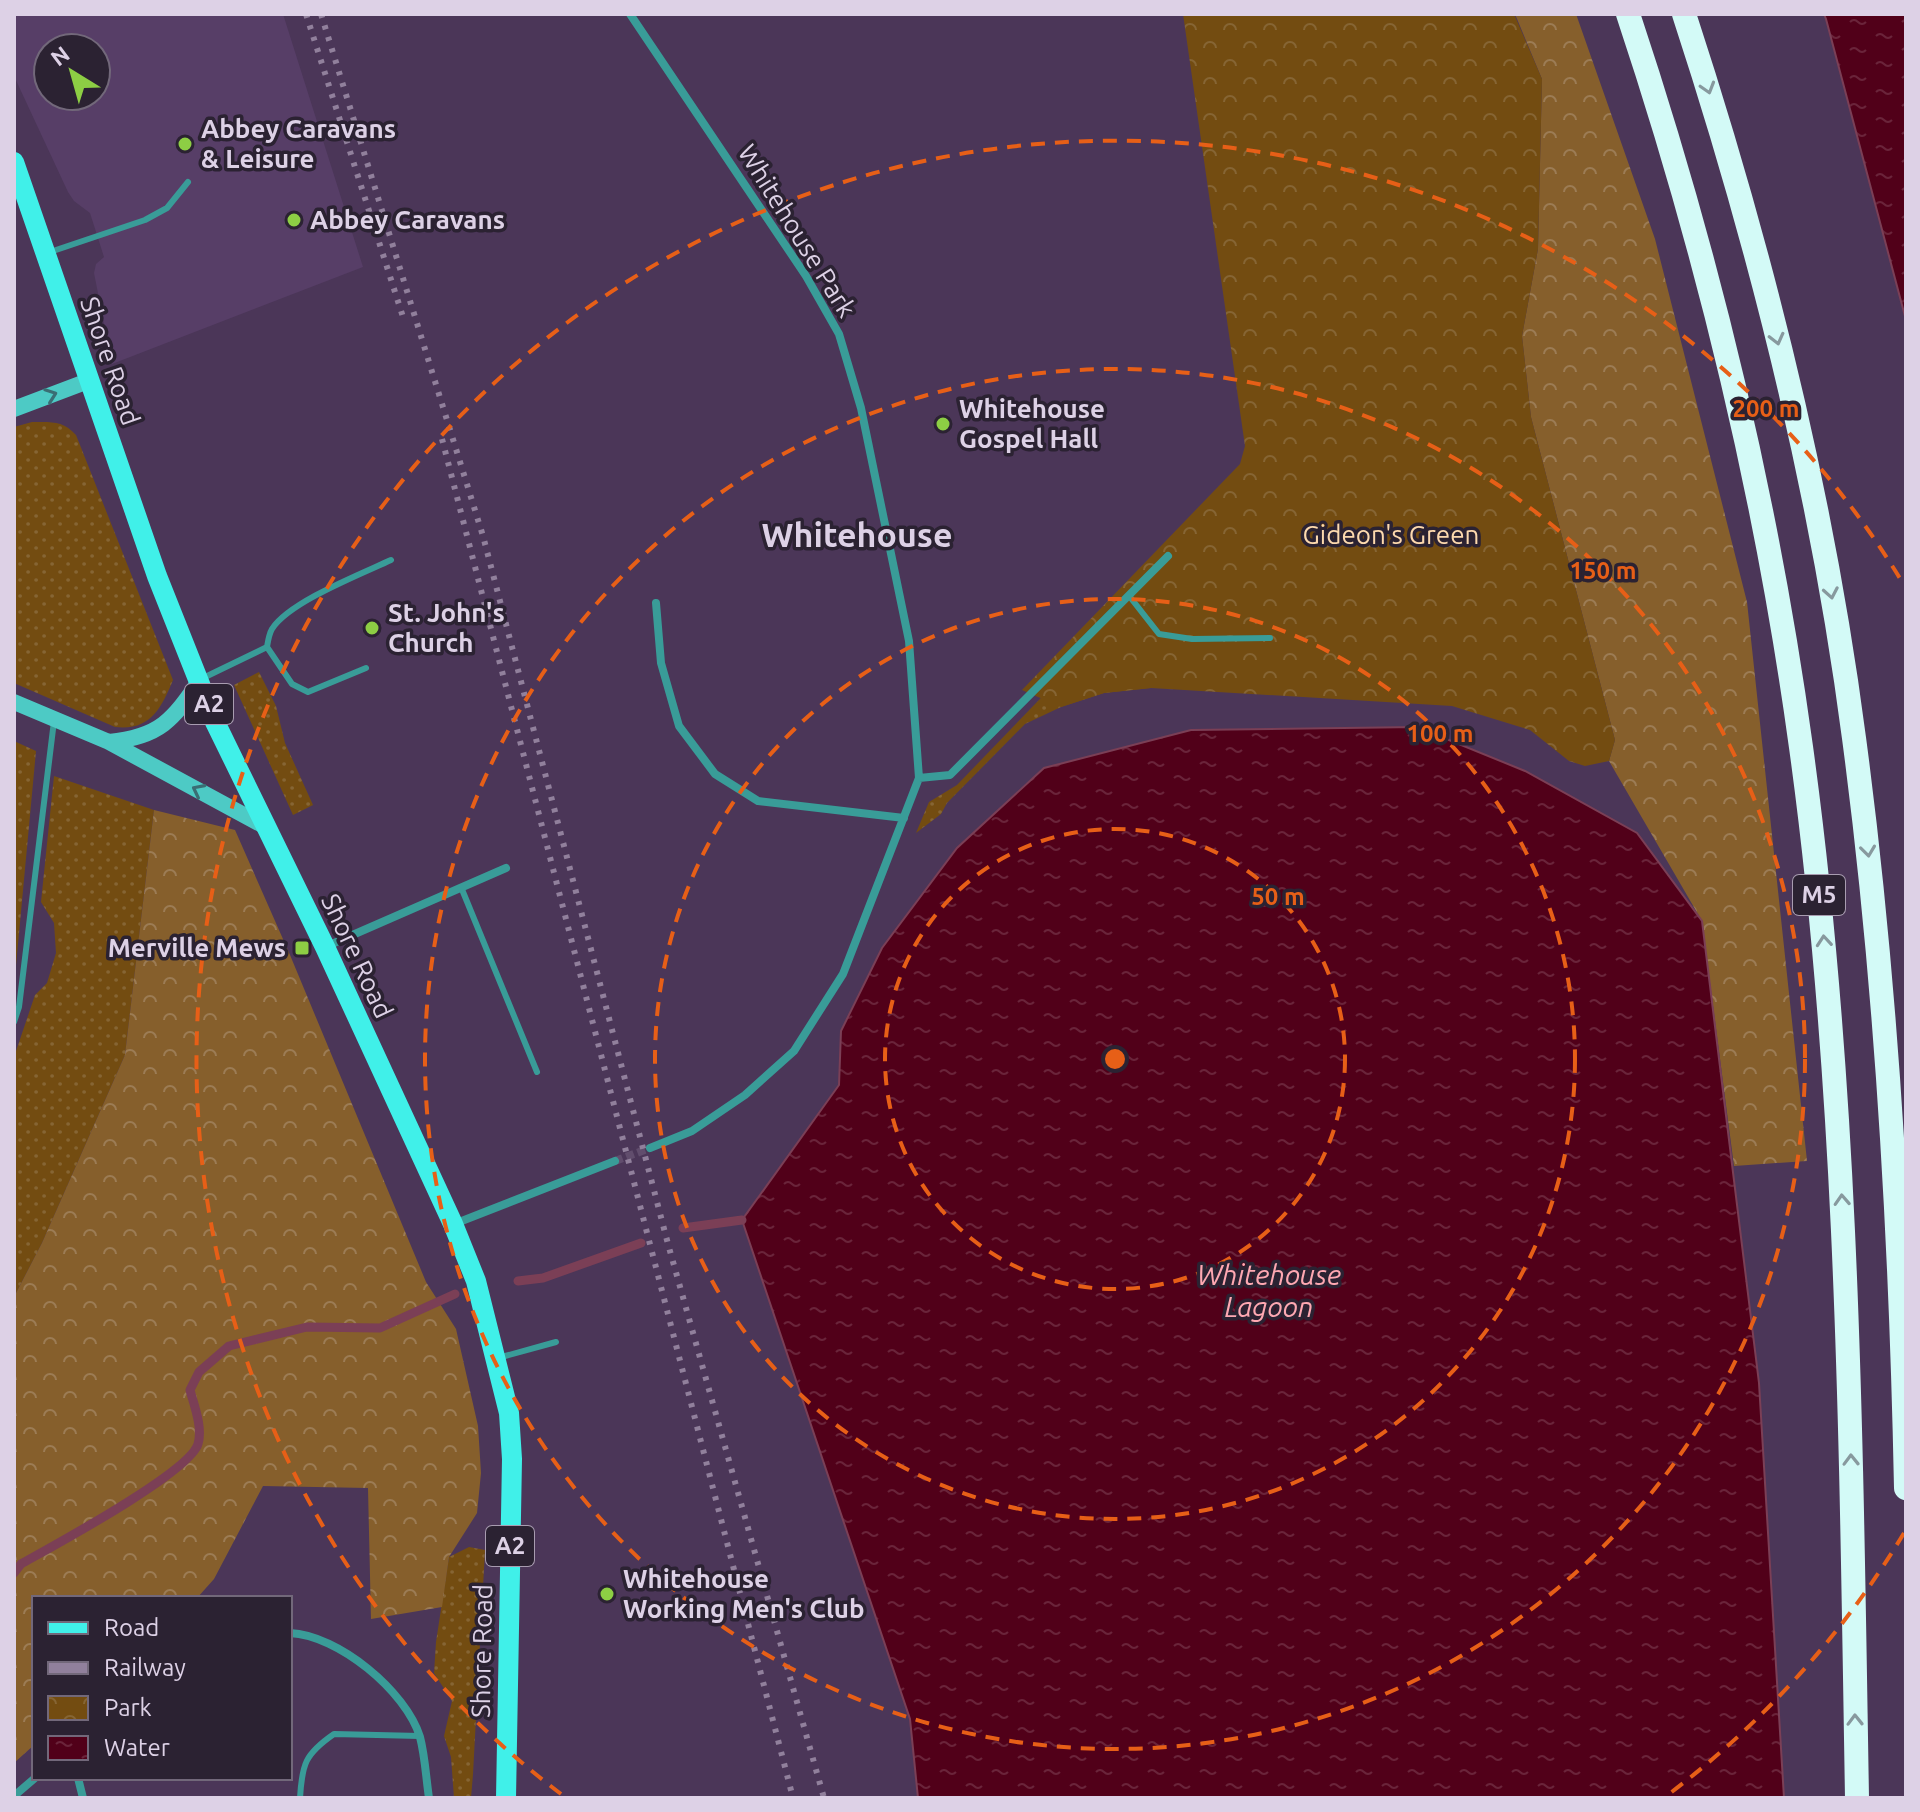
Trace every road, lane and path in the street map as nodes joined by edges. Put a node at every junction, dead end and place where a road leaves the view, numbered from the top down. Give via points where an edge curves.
1 (630, 14) edge
2 (1628, 14) edge
3 (1684, 14) edge
4 (14, 162) edge
5 (188, 182) dead end
6 (46, 254) junction
7 (88, 381) junction
8 (14, 409) edge
9 (1168, 556) dead end
10 (391, 560) dead end
11 (1130, 597) junction
12 (656, 603) dead end
13 (1270, 638) dead end
14 (267, 647) junction
15 (366, 668) dead end
16 (200, 680) junction
17 (14, 702) edge
18 (54, 719) junction
19 (109, 742) junction
20 (919, 778) junction
21 (904, 818) junction
22 (266, 827) junction
23 (506, 868) dead end
24 (461, 887) junction
25 (325, 947) junction
26 (14, 1022) edge
27 (537, 1072) dead end
28 (650, 1148) tunnel mouth
29 (615, 1161) tunnel mouth
30 (453, 1224) junction
31 (556, 1342) dead end
32 (495, 1359) junction
33 (1906, 1488) edge
34 (292, 1633) edge
35 (420, 1736) junction
36 (33, 1780) edge
37 (14, 1796) edge
38 (300, 1798) edge
39 (429, 1798) edge
40 (506, 1798) edge
41 (1857, 1798) edge

1 - 20 street, Whitehouse Park via 806,276 839,334 861,408 909,641
41 -> 2 highway, M5 via 1839,1154 1824,938 1801,742 1739,411 1673,159
3 -> 33 highway, M5 via 1787,379 1821,538 1854,736 1888,1068
4 - 6 main road, Shore Road / A2
5 - 6 lane via 167,208 145,220
6 - 7 main road, Shore Road / A2
8 -> 7 street
7 - 16 main road, Shore Road / A2
9 - 11 street
10 - 14 lane via 285,615
11 - 13 lane via 1159,634
11 - 20 street via 950,775
12 - 21 street via 661,663 679,726 715,774 758,801
14 - 15 lane via 292,684 308,692
14 - 16 lane
16 - 19 street via 152,734
16 - 22 main road, Shore Road / A2
17 - 18 street
18 - 19 street
18 - 26 lane
22 -> 19 street
20 - 21 street
21 - 28 street via 843,974 794,1051 745,1095 692,1131
22 - 25 main road, Shore Road / A2
23 - 24 street
24 - 25 street
24 - 27 lane
25 - 30 main road, Shore Road / A2
29 - 30 street
30 - 32 main road, Shore Road / A2 via 478,1289
31 - 32 lane
32 - 40 main road, Shore Road / A2 via 509,1413 512,1459
34 - 35 street via 346,1651 381,1680
35 - 38 lane via 334,1734 308,1756
35 - 39 street
36 - 37 street

